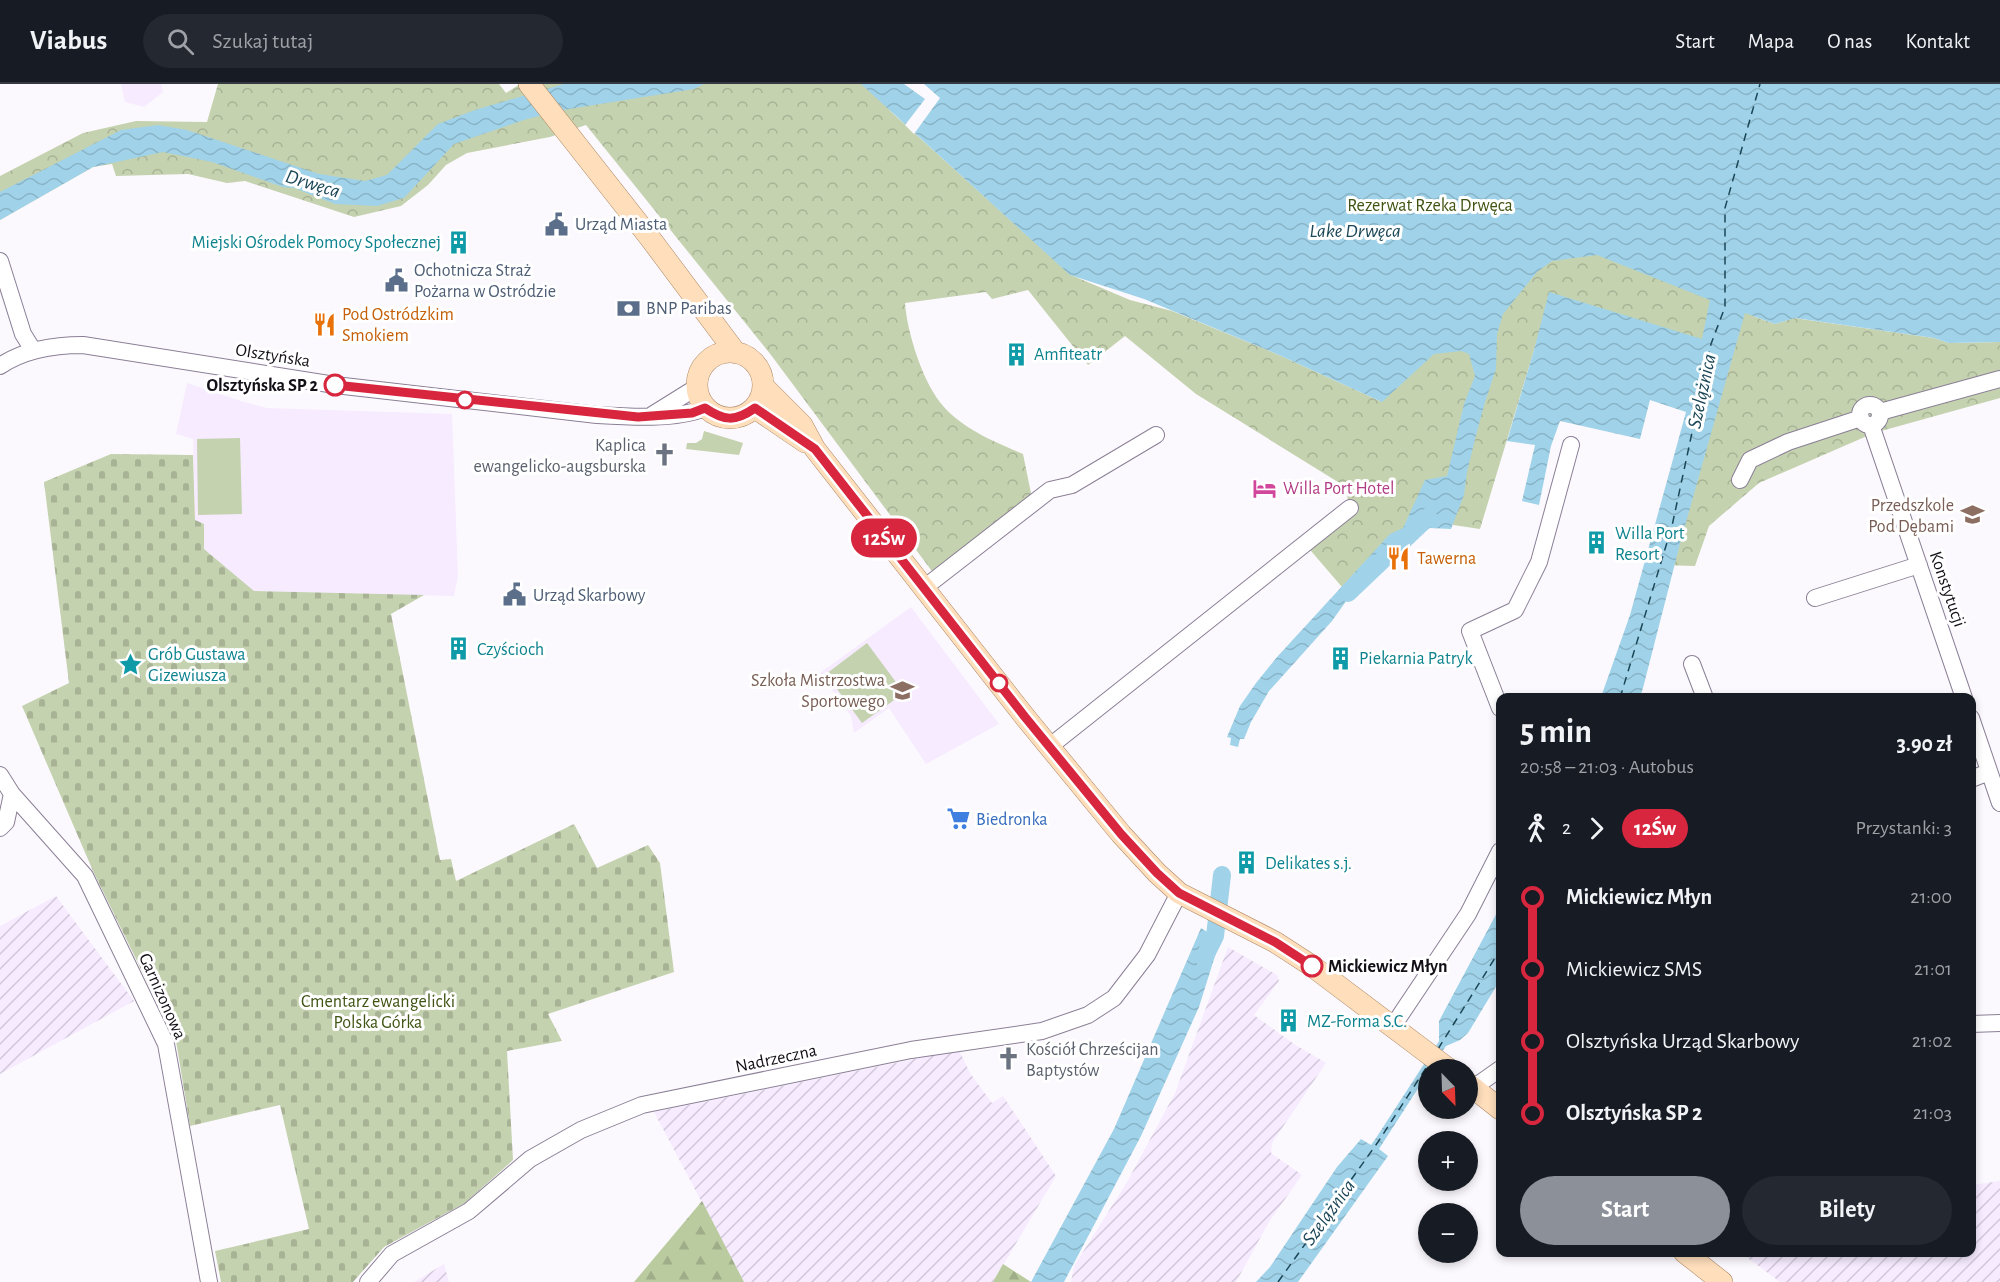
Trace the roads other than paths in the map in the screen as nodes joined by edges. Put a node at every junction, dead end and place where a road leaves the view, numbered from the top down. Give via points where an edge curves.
1 (529, 85) edge
2 (0, 261) edge
3 (703, 306) junction
4 (33, 350) junction
5 (736, 353) junction
6 (711, 358) junction
7 (0, 366) edge
8 (2000, 379) edge
9 (763, 386) junction
10 (697, 387) junction
11 (705, 408) junction
12 (755, 408) junction
13 (652, 415) junction
14 (1871, 419) junction
15 (1156, 435) dead end
16 (1571, 445) dead end
17 (815, 449) junction
18 (1740, 480) dead end
19 (1350, 508) dead end
20 (1919, 565) junction
21 (924, 588) junction
22 (1815, 598) dead end
23 (1692, 664) dead end
24 (1703, 693) edge
25 (1962, 693) edge
26 (1496, 698) edge
27 (1976, 733) edge
28 (1049, 747) junction
29 (1989, 772) junction
30 (0, 775) edge
31 (1976, 777) edge
32 (12, 794) junction
33 (2000, 803) edge
34 (0, 828) edge
35 (1496, 859) edge
36 (1179, 893) junction
37 (1976, 1023) edge
38 (2000, 1023) edge
39 (1398, 1029) junction
40 (1436, 1059) edge
41 (1496, 1071) edge
42 (1478, 1081) edge
43 (1478, 1091) edge
44 (1496, 1106) edge
45 (1690, 1257) edge
46 (209, 1282) edge
47 (368, 1282) edge
48 (1722, 1282) edge

1 - 3 main road
2 - 4 street via 23,334
3 - 5 main road
3 - 6 main road
4 - 7 street, Olsztyńska
4 - 13 street, Olsztyńska via 83,345 335,385 597,414
5 - 6 main road
5 - 9 main road via 759,368
6 - 10 main road via 700,371
8 - 14 street
9 - 12 main road
9 - 17 main road via 802,425
10 - 11 main road
10 - 13 street
11 - 12 main road via 730,419
11 - 13 street, Olsztyńska via 692,413
12 - 17 main road
14 - 18 street via 1788,442 1750,460
14 - 20 street, Konstytucji
15 - 21 street via 1072,485 1050,490
16 - 26 street via 1539,562 1515,610 1470,631
17 - 21 main road
19 - 28 street
20 - 22 street
20 - 25 street, Konstytucji
21 - 28 main road
23 - 24 street
27 - 29 street
28 - 36 main road via 1138,854
29 - 31 street
29 - 33 street
30 - 32 street, Garnizonowa
32 - 34 street via 6,822
32 - 46 street, Garnizonowa via 85,876 166,1044
35 - 39 street via 1468,914
36 - 39 main road via 1284,948
36 - 47 street, Nadrzeczna via 1147,955 1114,998 1088,1015 1042,1032 911,1050 642,1105 581,1130 530,1159 470,1211 392,1254
37 - 38 street
39 - 40 main road
41 - 42 street
43 - 44 main road
45 - 48 main road

